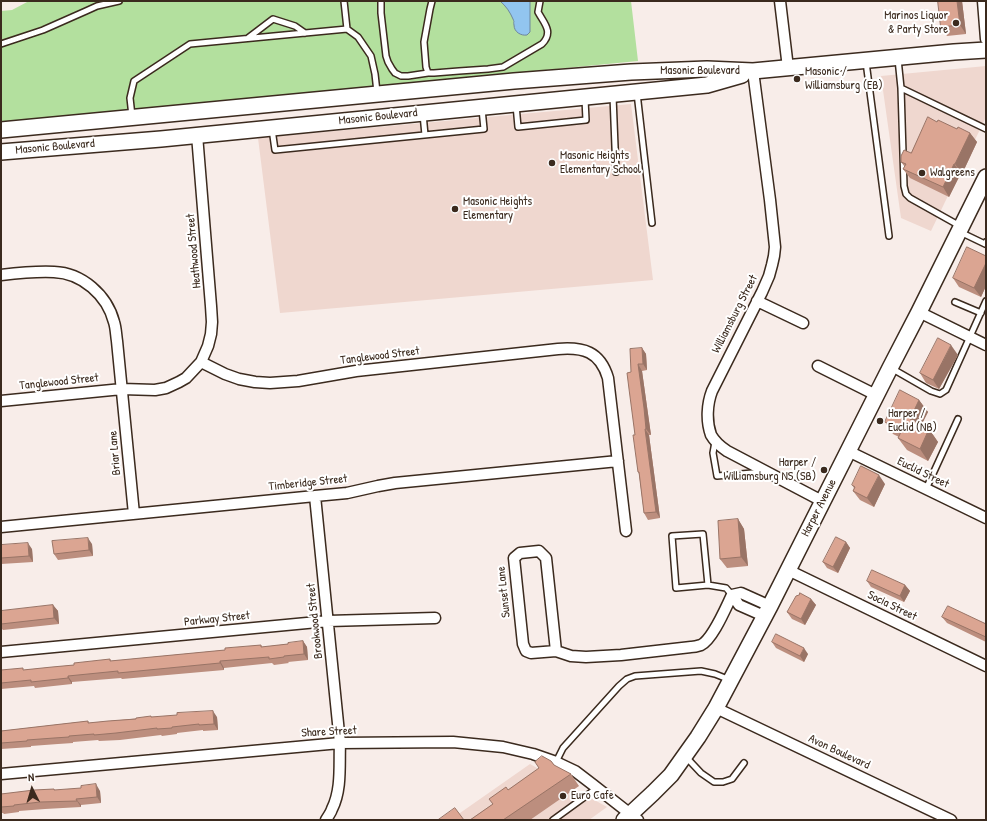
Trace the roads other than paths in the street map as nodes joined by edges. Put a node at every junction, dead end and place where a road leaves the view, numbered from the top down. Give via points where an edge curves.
1 (119, 1) edge
2 (344, 1) edge
3 (381, 1) edge
4 (432, 1) edge
5 (540, 1) edge
6 (780, 1) edge
7 (983, 1) edge
8 (347, 29) junction
9 (305, 33) junction
10 (247, 39) junction
11 (986, 39) edge
12 (1, 44) edge
13 (986, 50) edge
14 (898, 58) junction
15 (865, 61) junction
16 (788, 68) junction
17 (753, 71) junction
18 (631, 72) junction
19 (428, 73) junction
20 (564, 77) junction
21 (536, 80) junction
22 (902, 88) junction
23 (637, 92) junction
24 (378, 95) junction
25 (613, 95) junction
26 (585, 97) junction
27 (516, 104) junction
28 (236, 107) junction
29 (482, 107) junction
30 (423, 113) junction
31 (132, 118) junction
32 (81, 123) junction
33 (290, 126) junction
34 (272, 128) junction
35 (986, 129) edge
36 (1, 130) edge
37 (198, 135) junction
38 (425, 135) junction
39 (32, 149) junction
40 (1, 152) edge
41 (616, 172) dead end
42 (986, 177) edge
43 (652, 223) dead end
44 (960, 229) junction
45 (888, 236) dead end
46 (986, 244) edge
47 (1, 275) edge
48 (757, 301) junction
49 (986, 301) edge
50 (955, 302) dead end
51 (920, 312) junction
52 (981, 313) junction
53 (803, 323) dead end
54 (970, 337) junction
55 (986, 345) edge
56 (201, 362) junction
57 (818, 366) dead end
58 (890, 368) junction
59 (122, 389) junction
60 (876, 395) junction
61 (1, 401) edge
62 (958, 419) dead end
63 (715, 441) junction
64 (848, 451) junction
65 (618, 461) junction
66 (767, 472) junction
67 (926, 489) junction
68 (315, 496) junction
69 (822, 501) junction
70 (134, 514) junction
71 (986, 518) edge
72 (1, 526) edge
73 (626, 531) dead end
74 (788, 570) junction
75 (708, 585) junction
76 (732, 595) junction
77 (767, 611) junction
78 (435, 618) dead end
79 (328, 621) junction
80 (1, 652) edge
81 (556, 652) junction
82 (986, 666) edge
83 (731, 680) junction
84 (716, 708) junction
85 (340, 743) junction
86 (685, 756) junction
87 (556, 762) junction
88 (744, 763) dead end
89 (1, 774) edge
90 (597, 788) junction
91 (631, 818) edge
92 (326, 820) edge
93 (553, 820) edge
94 (951, 820) edge

1 - 12 lane via 92,8 43,30
2 - 8 lane
3 - 19 lane via 384,40 392,69 401,76
4 - 19 lane via 424,42
5 - 19 lane via 538,12 548,32 542,44 503,67
6 - 16 street
7 - 11 street
8 - 9 lane
8 - 24 lane via 358,37 371,56
9 - 10 lane
9 - 10 lane via 295,26 273,19
10 - 31 lane via 190,44 147,72 134,82 130,98
13 - 14 main road, Masonic Boulevard
14 - 15 main road, Masonic Boulevard
14 - 22 lane
15 - 16 main road, Masonic Boulevard
15 - 45 lane
16 - 17 main road, Masonic Boulevard
17 - 18 main road, Masonic Boulevard via 707,69
17 - 23 main road, Masonic Boulevard via 707,85
17 - 48 street, Williamsburg Street via 774,246 771,270
18 - 20 main road, Masonic Boulevard
18 - 23 main road via 637,80
20 - 21 main road, Masonic Boulevard
20 - 26 main road via 580,87
21 - 24 main road, Masonic Boulevard
21 - 27 main road via 522,87 517,95
22 - 35 lane
22 - 44 lane via 906,194
23 - 25 main road, Masonic Boulevard
23 - 43 lane
24 - 28 main road, Masonic Boulevard
24 - 33 main road via 375,107 368,111 324,116
25 - 26 main road, Masonic Boulevard
25 - 41 lane
26 - 27 main road, Masonic Boulevard
26 - 27 lane via 586,120 518,127
27 - 29 main road, Masonic Boulevard
28 - 31 main road, Masonic Boulevard
28 - 37 main road via 244,115 242,121 204,125
29 - 30 main road, Masonic Boulevard
29 - 38 lane via 484,129
30 - 33 main road, Masonic Boulevard
30 - 38 lane
31 - 32 main road, Masonic Boulevard
32 - 36 main road, Masonic Boulevard
32 - 39 main road via 54,132 31,134 26,144
33 - 34 main road, Masonic Boulevard
34 - 37 main road, Masonic Boulevard
34 - 38 lane via 275,150
37 - 39 main road, Masonic Boulevard
37 - 56 street, Heathwood Street via 212,306 211,334
39 - 40 main road, Masonic Boulevard
42 - 44 main road, Harper Avenue
44 - 46 lane
44 - 51 main road, Harper Avenue
47 - 59 street, Briar Lane via 38,272 69,274 94,290 104,301 114,323
48 - 53 street
48 - 63 street, Williamsburg Street via 709,398 709,427
49 - 52 lane
50 - 52 lane
51 - 54 street
51 - 58 main road, Harper Avenue
52 - 54 lane
54 - 55 street
54 - 58 lane via 946,390 940,394
56 - 59 street, Tanglewood Street via 186,378 166,388
56 - 65 street, Tanglewood Street via 239,379 270,383 568,348 582,350 602,363 608,378
57 - 60 street
58 - 60 main road, Harper Avenue
59 - 61 street, Tanglewood Street
59 - 70 street, Briar Lane
60 - 64 main road, Harper Avenue
62 - 67 lane
63 - 66 street via 727,451
63 - 66 lane via 713,453 717,476
64 - 67 street, Euclid Street
64 - 69 main road, Harper Avenue
65 - 68 street, Timberidge Street via 396,483 347,493
65 - 73 street, Tanglewood Street
66 - 69 street
67 - 71 street, Euclid Street
68 - 70 street, Timberidge Street
68 - 79 street, Brookwood Street
69 - 74 main road, Harper Avenue
70 - 72 street, Timberidge Street
74 - 77 main road, Harper Avenue
74 - 82 street, Socia Street
75 - 75 lane via 676,588 672,536 703,534
75 - 76 lane via 726,588
76 - 77 street via 739,605
76 - 81 street, Sunset Lane via 713,631 701,645 586,657
77 - 83 main road, Harper Avenue
78 - 79 street, Parkway Street
79 - 80 street, Parkway Street
79 - 85 street, Brookwood Street
81 - 81 street, Sunset Lane via 531,654 523,644 514,558 520,553 539,552 546,558
83 - 84 main road, Harper Avenue
83 - 87 lane via 702,671 636,676 627,679 563,748
84 - 86 main road, Harper Avenue
84 - 94 street, Avon Boulevard
85 - 87 street, Share Street via 453,742 503,747
85 - 89 street, Share Street
85 - 92 street, Brookwood Street via 339,781 332,809
86 - 88 lane via 714,782 732,779
86 - 91 main road, Harper Avenue
87 - 90 street, Share Street via 575,771
90 - 91 street, Share Street
90 - 93 lane

